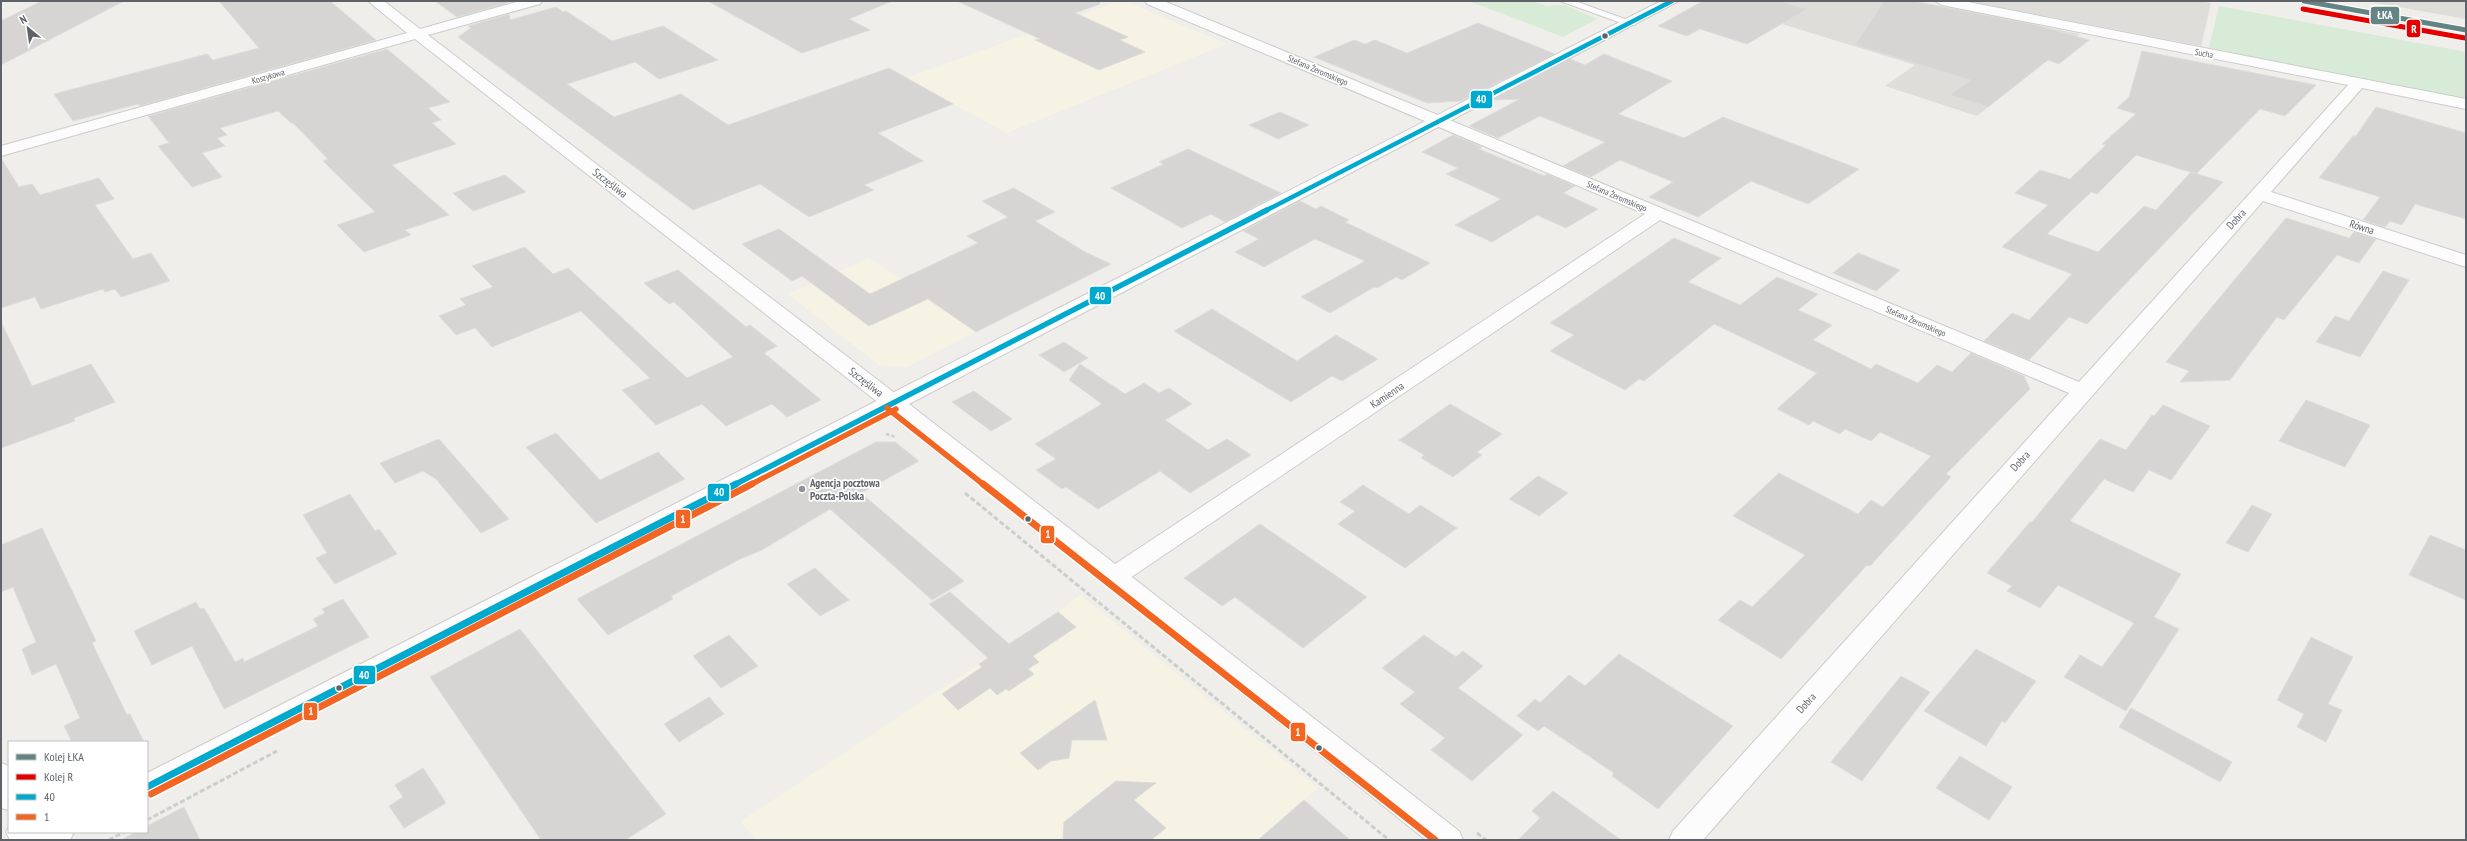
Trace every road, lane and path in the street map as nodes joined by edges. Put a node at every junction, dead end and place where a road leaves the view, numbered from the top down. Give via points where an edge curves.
1 (376, 1) edge
2 (535, 1) edge
3 (1152, 1) edge
4 (1565, 1) edge
5 (1649, 1) edge
6 (1672, 1) edge
7 (1942, 1) edge
8 (1584, 4) edge
9 (1635, 20) junction
10 (419, 34) junction
11 (2358, 83) junction
12 (2466, 104) edge
13 (1439, 121) junction
14 (1, 151) edge
15 (2259, 194) junction
16 (1659, 213) junction
17 (2466, 261) edge
18 (2082, 391) junction
19 (892, 402) junction
20 (960, 489) dead end
21 (1115, 576) junction
22 (1, 775) edge
23 (148, 786) edge
24 (8, 795) edge
25 (57, 833) edge
26 (122, 833) edge
27 (43, 840) edge
28 (109, 840) edge
29 (1389, 840) edge
30 (1448, 840) edge
31 (1684, 840) edge

1 - 10 street, Szczęśliwa
2 - 10 street, Koszykowa
3 - 13 street, Stefana Żeromskiego
4 - 8 lane
5 - 9 street
6 - 9 street
7 - 11 street, Sucha
8 - 9 lane
9 - 13 street
10 - 14 street, Koszykowa
10 - 19 street, Szczęśliwa
11 - 12 street, Sucha
11 - 15 street, Dobra
13 - 16 street, Stefana Żeromskiego
13 - 19 street
15 - 17 street, Równa
15 - 18 street, Dobra
16 - 18 street, Stefana Żeromskiego
16 - 21 street, Kamienna
18 - 31 street, Dobra
19 - 21 street, Szczęśliwa
19 - 23 street
20 - 29 path
21 - 30 street, Szczęśliwa
22 - 24 street
25 - 27 street
26 - 28 path

